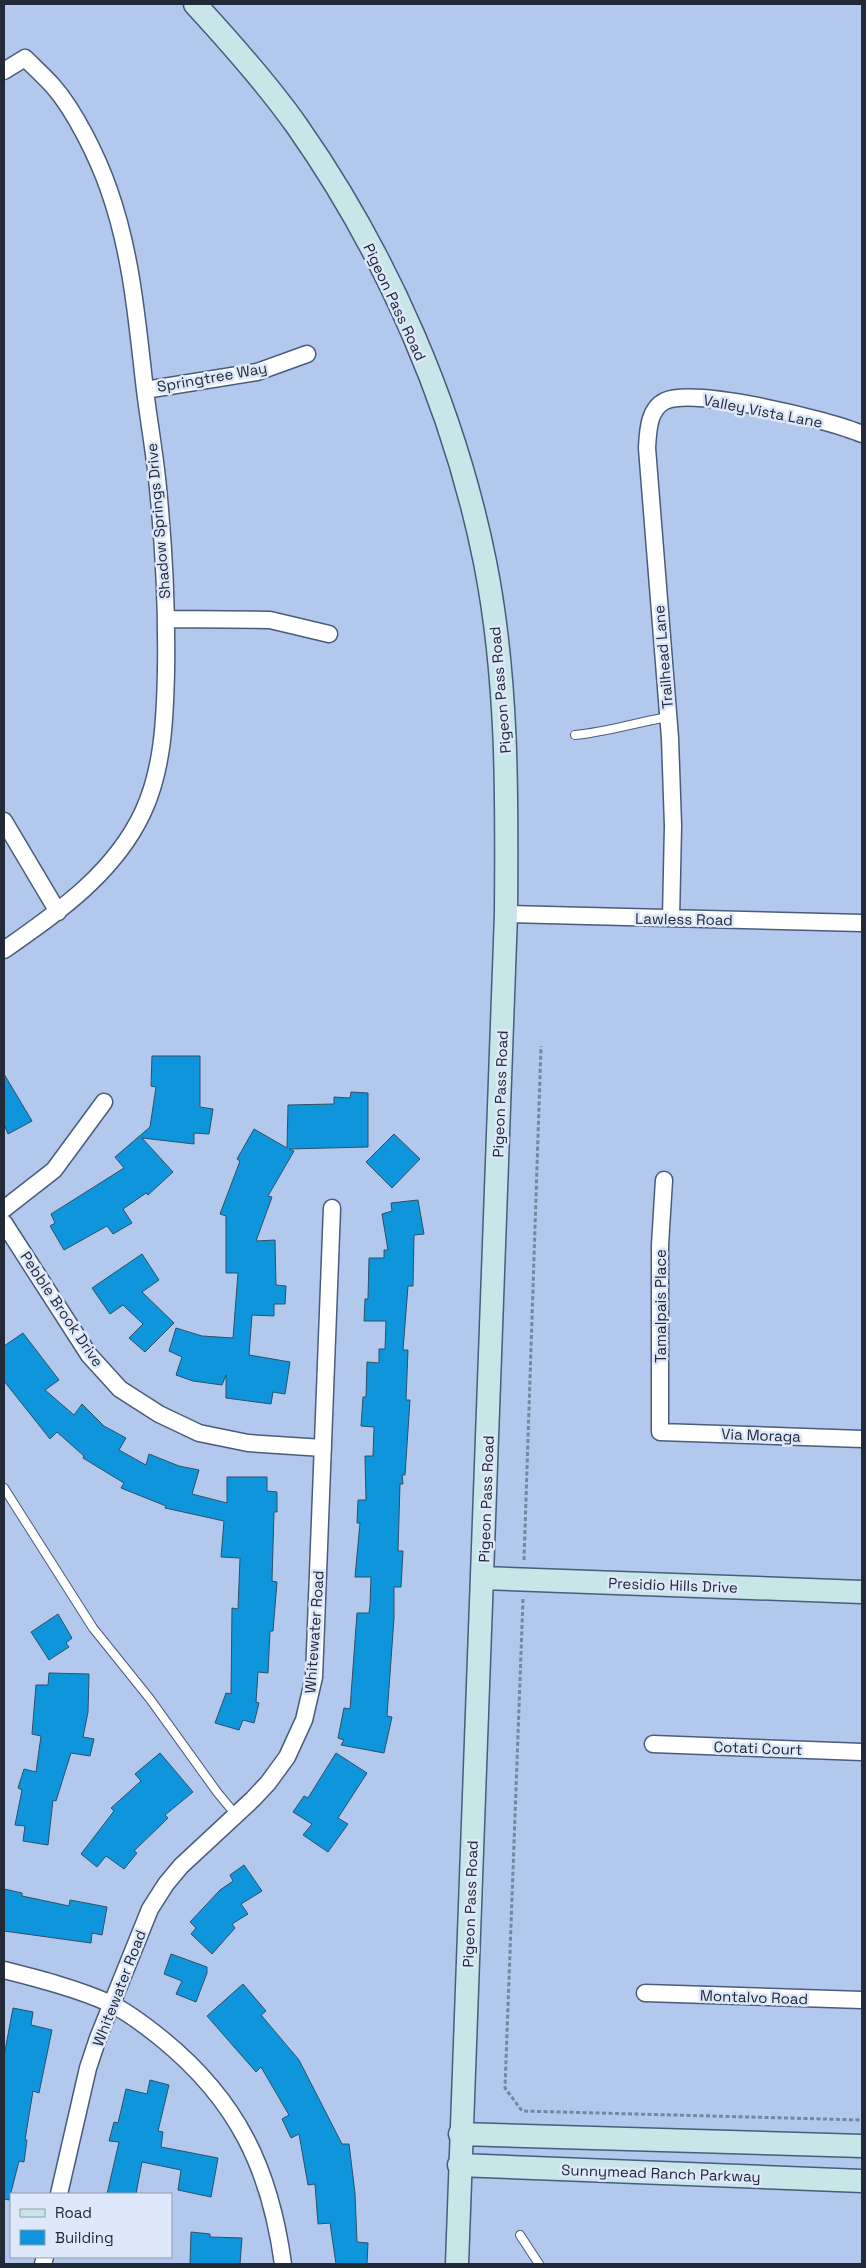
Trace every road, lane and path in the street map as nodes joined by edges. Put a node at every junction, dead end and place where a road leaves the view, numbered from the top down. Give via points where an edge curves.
1 (195, 4) edge
2 (4, 71) edge
3 (307, 354) dead end
4 (145, 390) junction
5 (664, 401) joint
6 (862, 434) edge
7 (166, 619) junction
8 (329, 634) dead end
9 (669, 717) junction
10 (575, 734) dead end
11 (4, 821) edge
12 (58, 912) junction
13 (506, 914) junction
14 (671, 918) junction
15 (862, 923) edge
16 (4, 950) edge
17 (541, 1046) dead end
18 (104, 1102) dead end
19 (664, 1180) dead end
20 (332, 1208) dead end
21 (4, 1209) edge
22 (4, 1223) edge
23 (660, 1432) joint
24 (862, 1439) edge
25 (323, 1448) junction
26 (4, 1488) edge
27 (483, 1578) junction
28 (523, 1579) junction
29 (862, 1592) edge
30 (653, 1744) dead end
31 (862, 1752) edge
32 (236, 1814) junction
33 (4, 1970) edge
34 (645, 1993) dead end
35 (862, 2000) edge
36 (111, 2004) junction
37 (862, 2120) edge
38 (460, 2134) junction
39 (862, 2146) edge
40 (459, 2165) junction
41 (862, 2182) edge
42 (59, 2193) edge
43 (520, 2235) dead end
44 (283, 2264) edge
45 (457, 2264) edge
46 (539, 2264) edge

1 - 13 street, Pigeon Pass Road via 296,125 356,220 427,370 452,440 485,561 497,642 508,785
2 - 4 street, Shadow Springs Drive via 24,58 54,86 109,189 128,256
3 - 4 street, Springtree Way via 257,372
4 - 7 street, Shadow Springs Drive via 158,486
5 - 6 street, Valley Vista Lane via 681,397 724,401 818,420
5 - 9 street, Trailhead Lane via 652,414 647,448
7 - 8 street via 270,620
7 - 12 street, Shadow Springs Drive via 165,702 160,756 143,811 112,863
9 - 10 lane
9 - 14 street, Trailhead Lane via 673,826
11 - 12 street
12 - 16 street, Shadow Springs Drive
13 - 14 street, Lawless Road
13 - 27 street, Pigeon Pass Road
14 - 15 street, Lawless Road
17 - 28 path
18 - 21 street via 54,1170
19 - 23 street, Tamalpais Place via 660,1245
20 - 25 street, Whitewater Road
22 - 25 street, Pebble Brook Drive via 89,1355 120,1389 159,1414 199,1433 248,1442
23 - 24 street, Via Moraga
25 - 32 street, Whitewater Road via 314,1677 310,1695 298,1737 287,1757 268,1783
26 - 32 lane via 92,1628
27 - 28 street, Presidio Hills Drive
27 - 38 street, Pigeon Pass Road
28 - 29 street, Presidio Hills Drive
28 - 37 path via 505,2088 522,2111
30 - 31 street, Cotati Court
32 - 36 street, Whitewater Road via 166,1884 140,1931
33 - 36 street via 71,1988
34 - 35 street, Montalvo Road
36 - 42 street, Whitewater Road via 88,2068
36 - 44 street via 178,2052 203,2075 231,2113 255,2156 267,2186
38 - 39 street
38 - 40 street, Pigeon Pass Road
40 - 41 street, Sunnymead Ranch Parkway
40 - 45 street, Pigeon Pass Road
43 - 46 lane

